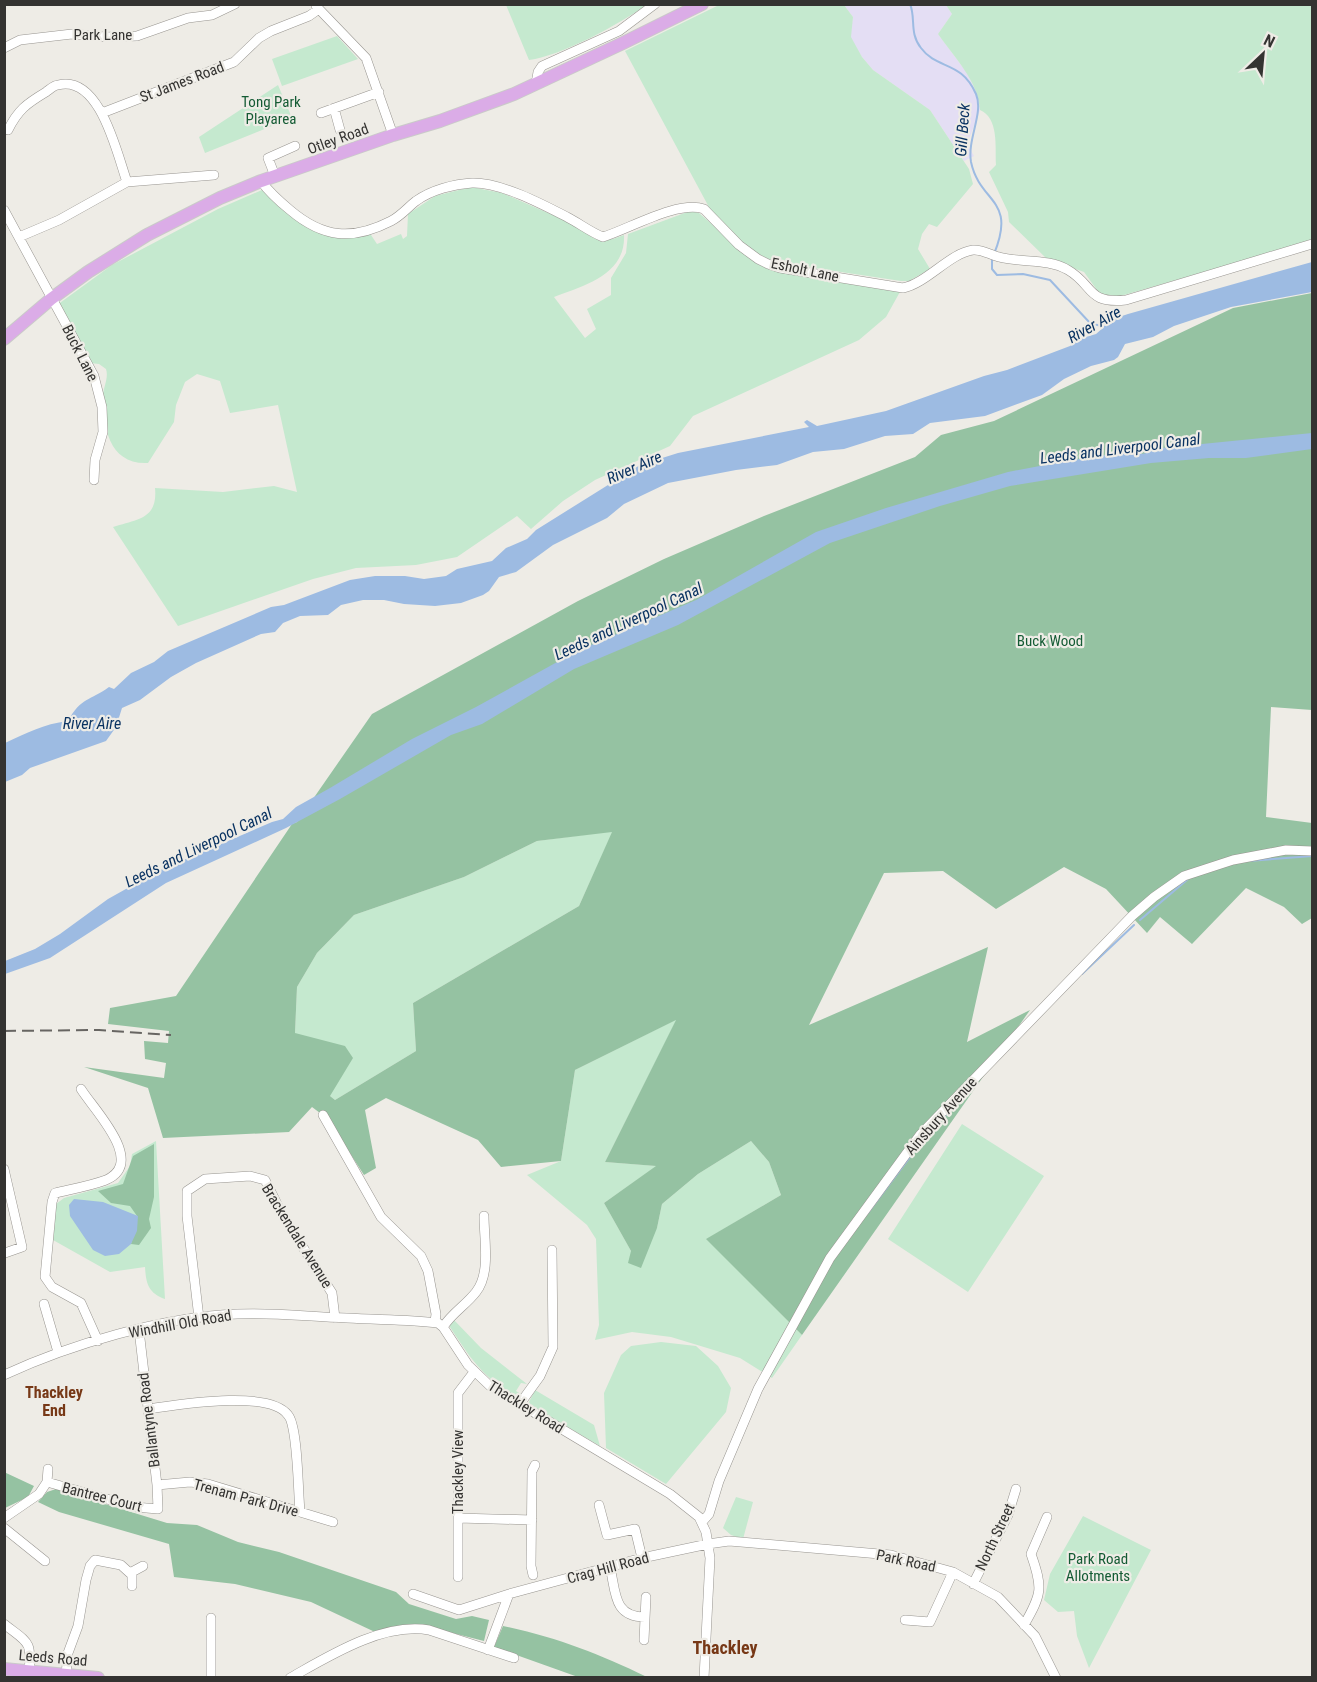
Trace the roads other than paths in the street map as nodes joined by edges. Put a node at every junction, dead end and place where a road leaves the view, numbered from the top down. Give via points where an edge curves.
1 (235, 4) edge
2 (655, 4) edge
3 (702, 4) edge
4 (317, 7) edge
5 (4, 48) edge
6 (536, 84) junction
7 (379, 92) junction
8 (334, 108) junction
9 (102, 113) junction
10 (321, 113) dead end
11 (8, 130) dead end
12 (340, 130) dead end
13 (393, 135) junction
14 (295, 146) dead end
15 (214, 176) dead end
16 (275, 176) junction
17 (261, 181) junction
18 (127, 182) junction
19 (4, 210) edge
20 (7, 220) edge
21 (19, 237) junction
22 (1312, 244) edge
23 (51, 299) junction
24 (4, 339) edge
25 (94, 480) dead end
26 (1312, 851) edge
27 (81, 1089) dead end
28 (323, 1115) dead end
29 (4, 1169) edge
30 (484, 1216) dead end
31 (552, 1250) dead end
32 (5, 1253) edge
33 (44, 1304) dead end
34 (199, 1318) junction
35 (335, 1318) junction
36 (439, 1324) junction
37 (139, 1330) junction
38 (98, 1341) junction
39 (58, 1352) junction
40 (474, 1371) junction
41 (4, 1375) edge
42 (519, 1405) junction
43 (148, 1409) junction
44 (535, 1466) dead end
45 (48, 1469) dead end
46 (47, 1482) junction
47 (157, 1485) junction
48 (1016, 1489) dead end
49 (599, 1505) dead end
50 (158, 1509) joint
51 (300, 1511) junction
52 (1047, 1517) dead end
53 (4, 1518) edge
54 (458, 1518) junction
55 (532, 1520) junction
56 (333, 1522) dead end
57 (702, 1522) junction
58 (4, 1528) edge
59 (708, 1544) junction
60 (642, 1558) junction
61 (45, 1561) dead end
62 (143, 1566) dead end
63 (610, 1567) junction
64 (953, 1572) junction
65 (130, 1573) junction
66 (533, 1575) dead end
67 (458, 1577) dead end
68 (974, 1584) junction
69 (132, 1586) dead end
70 (413, 1594) dead end
71 (509, 1594) junction
72 (646, 1597) dead end
73 (645, 1617) junction
74 (211, 1618) dead end
75 (905, 1620) dead end
76 (4, 1624) edge
77 (1024, 1625) junction
78 (644, 1640) dead end
79 (489, 1647) junction
80 (514, 1658) dead end
81 (4, 1669) edge
82 (29, 1672) junction
83 (58, 1675) edge
84 (98, 1677) edge
85 (211, 1677) edge
86 (291, 1677) edge
87 (704, 1677) edge
88 (1056, 1677) edge

1 - 5 street, Park Lane via 212,15 188,18 137,36 72,34 21,40
2 - 6 street via 619,31 542,66
3 - 6 main road, Otley Road
4 - 7 street via 366,58
4 - 9 street, St James Road via 309,16 258,38 234,62
6 - 13 main road, Otley Road via 464,113
7 - 8 street
7 - 13 street
8 - 10 street
8 - 12 street
9 - 11 street via 90,94 74,85 58,85 21,108
9 - 18 street
13 - 16 main road, Otley Road
14 - 16 street via 268,158
15 - 18 street
16 - 17 main road, Otley Road
17 - 22 street, Esholt Lane via 302,220 333,233 353,233 378,226 401,215 428,194 474,183 516,194 603,237 672,211 698,207 747,252 780,268 898,287 913,285 964,252 974,250 1061,267 1096,296 1109,301 1126,300
17 - 23 main road, Otley Road via 133,243
18 - 21 street via 59,220
19 - 20 street, Buck Lane
20 - 21 street, Buck Lane
21 - 23 street, Buck Lane
23 - 24 main road, Otley Road
23 - 25 street, Buck Lane via 100,394 103,437 95,460
26 - 57 street, Ainsbury Avenue via 1286,849 1233,860 1184,876 1154,897 920,1135 830,1258 758,1389 709,1514
27 - 38 street via 106,1122 122,1157 116,1173 107,1179 55,1193 45,1277 52,1287 81,1303
28 - 36 street, Thackley Road via 381,1216 425,1263
29 - 32 street via 22,1247
30 - 36 street via 484,1278 476,1292
31 - 42 street via 553,1347 540,1376
33 - 39 street
34 - 35 street, Windhill Old Road via 238,1314
34 - 35 street, Brackendale Avenue via 187,1191 205,1179 250,1176 265,1180 306,1256 332,1293
34 - 37 street, Windhill Old Road
35 - 36 street, Windhill Old Road
36 - 40 street, Thackley Road
37 - 38 street, Windhill Old Road
37 - 43 street, Ballantyne Road
38 - 39 street, Windhill Old Road
39 - 41 street, Windhill Old Road
40 - 42 street, Thackley Road
40 - 54 street, Thackley View via 458,1393
42 - 57 street, Thackley Road via 670,1494
43 - 47 street, Ballantyne Road
43 - 51 street via 214,1400 274,1404 281,1408 294,1428
44 - 55 street
45 - 46 street, Bantree Court
46 - 50 street, Bantree Court via 135,1508
46 - 53 street, Bantree Court via 39,1494
47 - 50 street, Ballantyne Road
47 - 51 street, Trenam Park Drive via 208,1484
48 - 68 street, North Street via 1008,1515
49 - 60 street via 607,1535 635,1529
51 - 56 street, Trenam Park Drive
52 - 77 street via 1031,1554 1040,1588 1036,1605
54 - 55 street
54 - 67 street, Thackley View
55 - 66 street
57 - 59 street
58 - 61 street
59 - 60 street, Crag Hill Road
59 - 64 street, Park Road via 729,1541 891,1555
59 - 87 street
60 - 63 street, Crag Hill Road
62 - 65 street
63 - 71 street, Crag Hill Road
63 - 73 street via 622,1610 630,1616
64 - 68 street, Park Road
64 - 75 street via 930,1622
65 - 69 street
65 - 83 street via 121,1565 105,1561 95,1560 90,1566 78,1626
68 - 77 street, Park Road via 998,1597
70 - 71 street, Crag Hill Road via 459,1610
71 - 79 street
72 - 73 street
73 - 78 street
74 - 85 street
76 - 82 street via 27,1642 31,1650
77 - 88 street, Park Road via 1035,1636
79 - 80 street
79 - 86 street via 416,1628 359,1641
81 - 82 main road, Leeds Road
82 - 83 main road, Leeds Road
83 - 84 main road, Leeds Road

